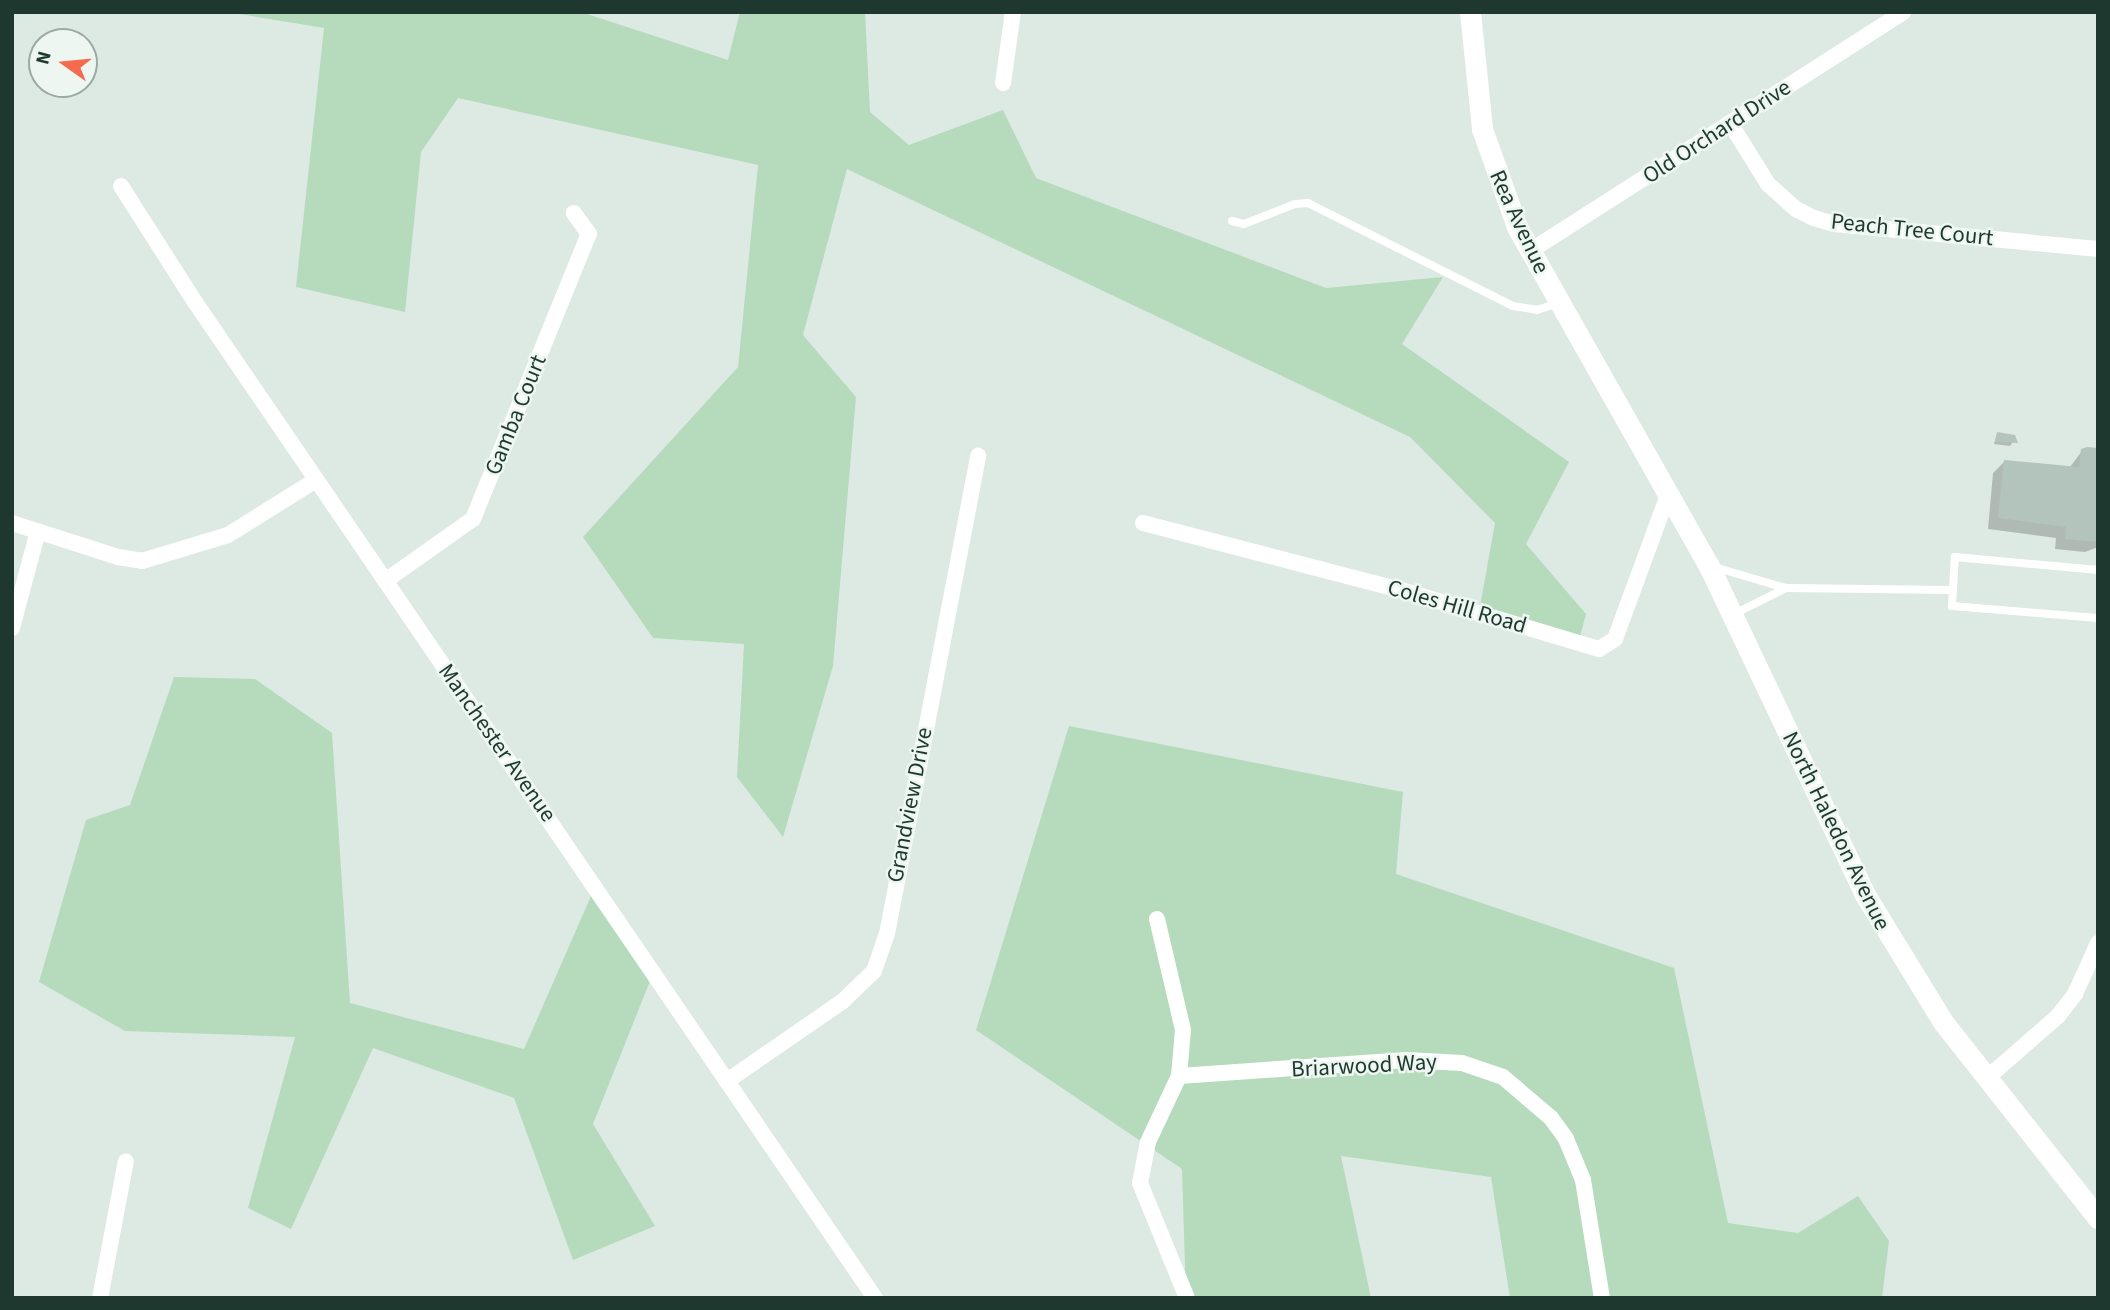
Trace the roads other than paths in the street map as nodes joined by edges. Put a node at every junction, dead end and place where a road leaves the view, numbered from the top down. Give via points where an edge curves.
1 (1013, 12) edge
2 (1470, 12) edge
3 (1903, 12) edge
4 (1003, 83) dead end
5 (1730, 123) junction
6 (121, 186) dead end
7 (574, 213) dead end
8 (1232, 221) dead end
9 (2098, 250) edge
10 (1530, 251) junction
11 (1559, 303) junction
12 (1625, 413) joint
13 (978, 456) dead end
14 (316, 480) junction
15 (1669, 492) junction
16 (12, 523) edge
17 (1143, 523) dead end
18 (38, 531) junction
19 (1709, 566) junction
20 (2098, 570) edge
21 (385, 580) junction
22 (1786, 588) junction
23 (1953, 590) junction
24 (1732, 616) junction
25 (2098, 618) edge
26 (12, 628) edge
27 (1157, 919) dead end
28 (2098, 943) edge
29 (1180, 1076) junction
30 (1987, 1078) junction
31 (727, 1081) junction
32 (126, 1161) dead end
33 (2098, 1218) edge
34 (100, 1298) edge
35 (875, 1298) edge
36 (1187, 1298) edge
37 (1602, 1298) edge

1 - 4 street
2 - 10 street, Rea Avenue via 1482,129 1500,189
3 - 5 street, Old Orchard Drive
5 - 9 street, Peach Tree Court via 1768,184 1788,204 1814,218 1834,224
5 - 10 street, Old Orchard Drive
6 - 14 street, Manchester Avenue
7 - 21 street, Gamba Court via 589,234 474,519
8 - 11 lane via 1244,224 1308,203 1513,306 1542,310
10 - 11 street, Rea Avenue
11 - 12 street, Rea Avenue
12 - 15 street, North Haledon Avenue
13 - 31 street, Grandview Drive via 887,934 874,971 843,1001
14 - 18 street via 238,530 157,559 118,557
14 - 21 street, Manchester Avenue
15 - 17 street, Coles Hill Road via 1615,639 1599,649 1401,590
15 - 19 street, North Haledon Avenue
16 - 18 street
18 - 26 street
19 - 22 lane
19 - 24 street, North Haledon Avenue
20 - 23 lane via 1955,557
21 - 31 street, Manchester Avenue
22 - 23 lane
22 - 24 lane via 1758,598
23 - 25 lane via 1952,606
24 - 30 street, North Haledon Avenue via 1864,893 1937,1012
27 - 29 street via 1183,1030
28 - 30 street via 2075,994 2058,1016
29 - 36 street via 1148,1142 1140,1183
29 - 37 street, Briarwood Way via 1406,1060 1462,1063 1503,1077 1551,1118 1566,1139 1583,1180
30 - 33 street, North Haledon Avenue
31 - 35 street, Manchester Avenue
32 - 34 street

